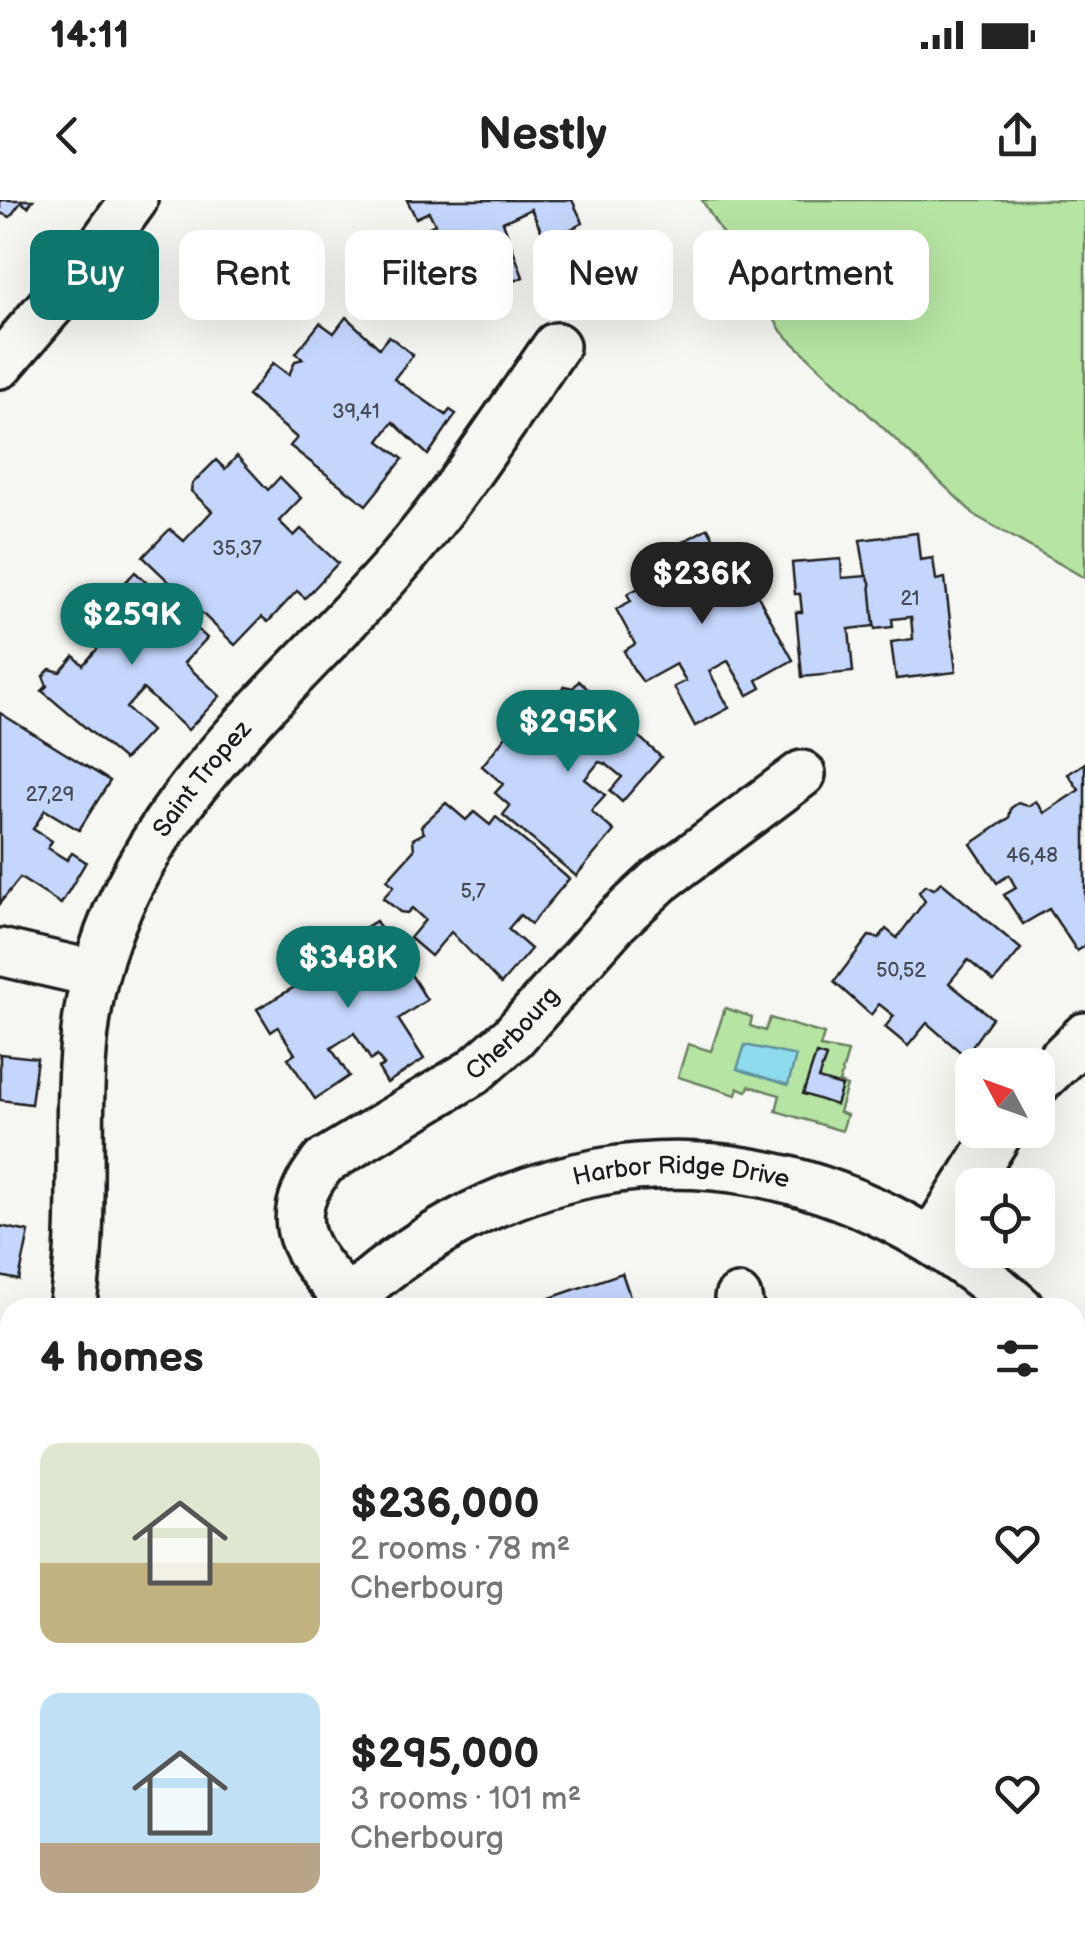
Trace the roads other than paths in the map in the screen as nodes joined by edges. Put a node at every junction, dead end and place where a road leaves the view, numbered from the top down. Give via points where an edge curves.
1 (134, 200) edge
2 (556, 346) dead end
3 (0, 365) edge
4 (802, 774) dead end
5 (0, 952) edge
6 (95, 974) junction
7 (1085, 1036) edge
8 (1055, 1065) edge
9 (990, 1148) edge
10 (933, 1238) junction
11 (73, 1298) edge
12 (340, 1298) edge
13 (352, 1298) edge
14 (1008, 1298) edge

1 - 3 street
2 - 6 street, Saint Tropez via 423,532 186,792 146,848
4 - 12 street, Cherbourg via 658,881 513,1038 473,1072 324,1162 300,1201 298,1224 314,1263
5 - 6 street
6 - 11 street, Saint Tropez via 84,1044
7 - 8 street
9 - 10 street
10 - 13 street, Harbor Ridge Drive via 872,1206 776,1176 727,1168 626,1169 577,1177 482,1209 416,1246
10 - 14 street, Harbor Ridge Drive

